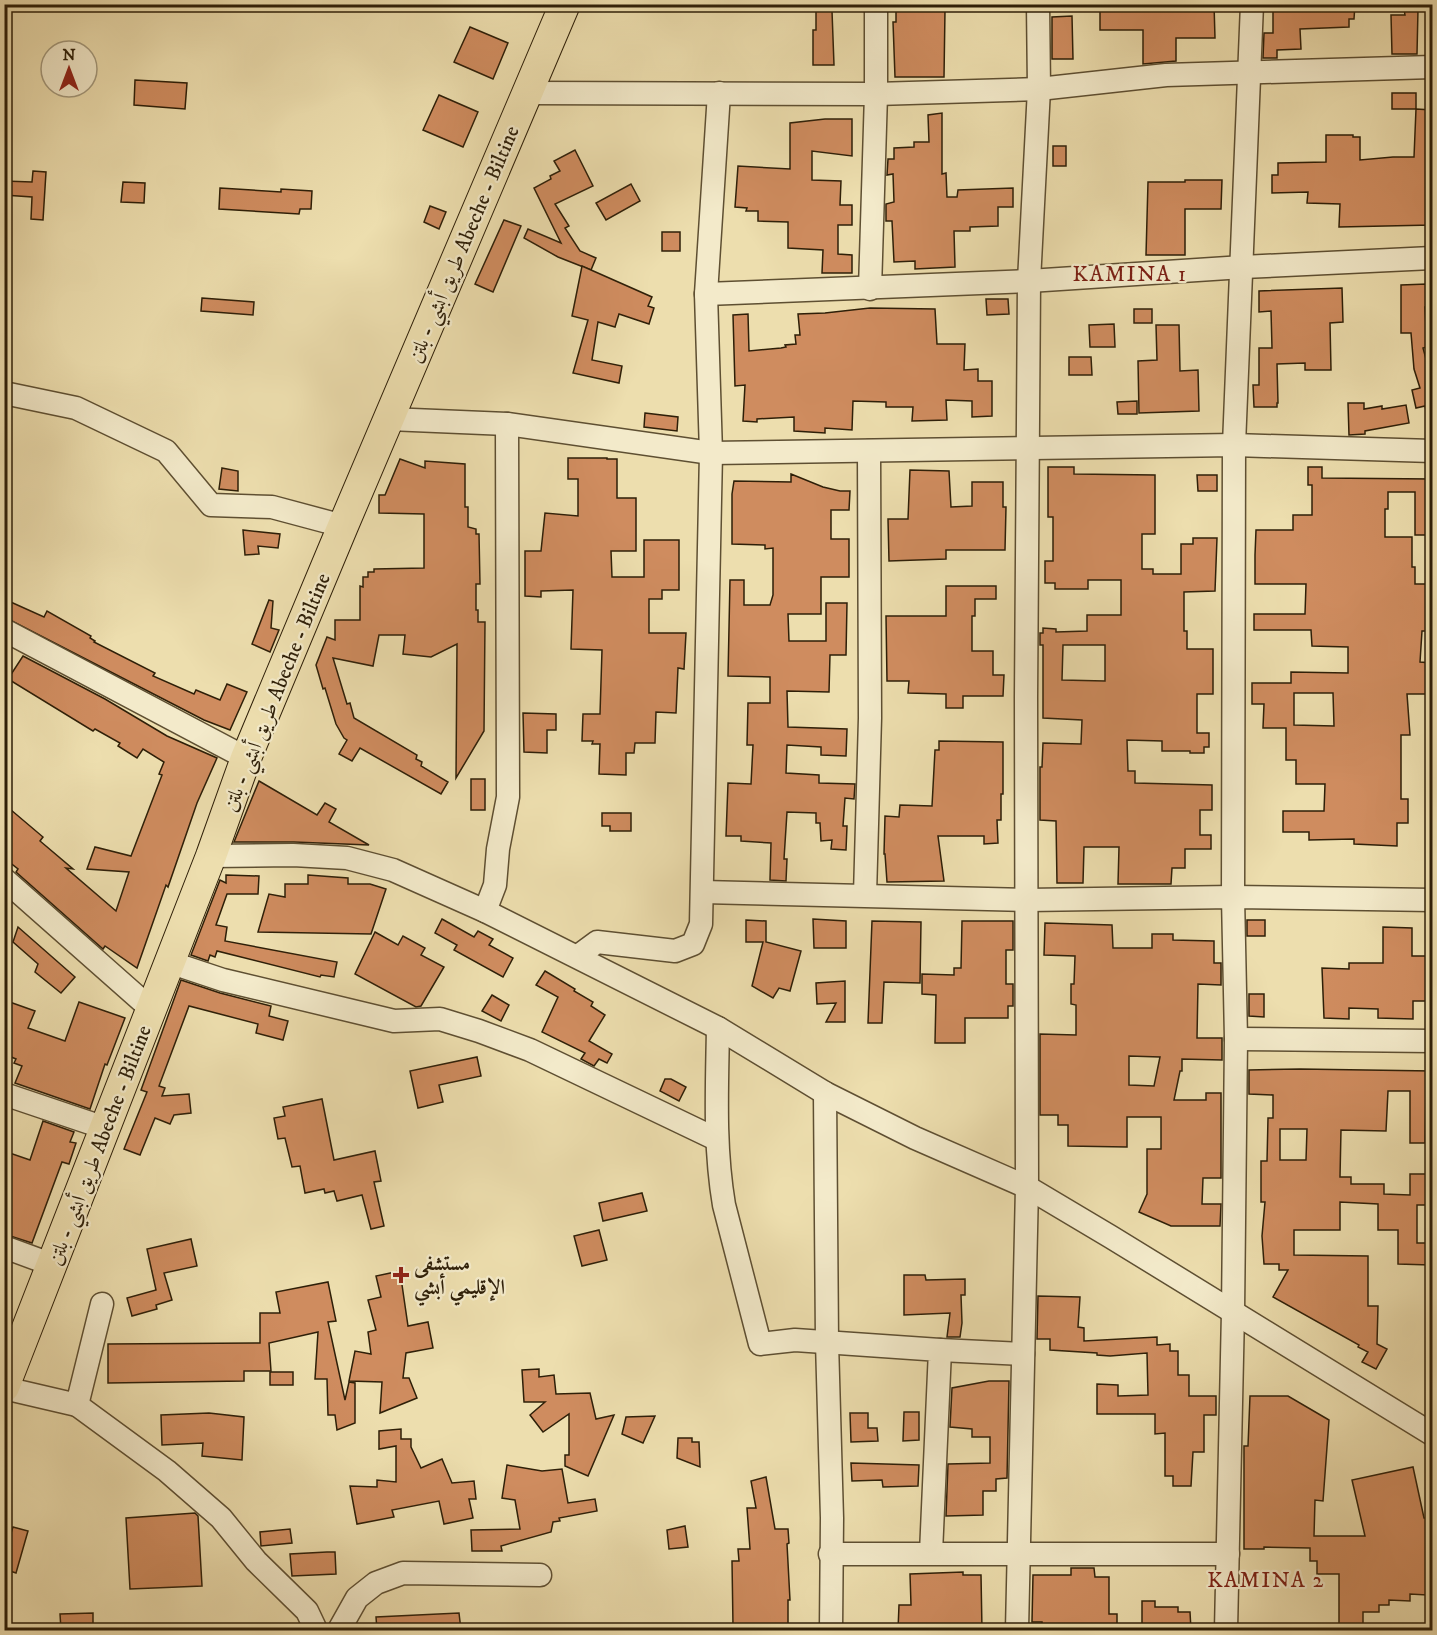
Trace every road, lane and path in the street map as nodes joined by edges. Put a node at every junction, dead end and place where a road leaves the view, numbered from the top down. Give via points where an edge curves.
1 (565, 4) edge
2 (876, 4) edge
3 (1038, 4) edge
4 (1252, 4) edge
5 (1432, 67) edge
6 (1249, 73) junction
7 (1039, 89) junction
8 (528, 93) junction
9 (719, 93) junction
10 (876, 94) junction
11 (1432, 258) edge
12 (1242, 267) junction
13 (1029, 281) junction
14 (870, 289) junction
15 (706, 294) junction
16 (4, 393) edge
17 (389, 419) junction
18 (507, 424) junction
19 (1234, 445) junction
20 (1029, 447) junction
21 (868, 451) junction
22 (1432, 451) edge
23 (711, 453) junction
24 (343, 526) junction
25 (5, 634) edge
26 (246, 758) junction
27 (211, 856) junction
28 (4, 879) edge
29 (703, 892) junction
30 (866, 895) junction
31 (1233, 897) junction
32 (1027, 900) junction
33 (1432, 900) edge
34 (485, 911) junction
35 (578, 956) junction
36 (169, 962) junction
37 (151, 1010) junction
38 (718, 1028) junction
39 (1236, 1039) junction
40 (1432, 1041) edge
41 (825, 1093) junction
42 (4, 1094) edge
43 (105, 1128) junction
44 (716, 1139) junction
45 (1027, 1187) junction
46 (4, 1247) edge
47 (53, 1265) junction
48 (102, 1304) dead end
49 (1233, 1312) junction
50 (828, 1342) junction
51 (940, 1350) junction
52 (1023, 1354) junction
53 (4, 1387) edge
54 (77, 1405) junction
55 (1432, 1434) edge
56 (931, 1553) junction
57 (830, 1554) junction
58 (1228, 1554) junction
59 (1020, 1555) junction
60 (540, 1575) dead end
61 (316, 1630) edge
62 (339, 1630) edge
63 (831, 1630) edge
64 (1017, 1630) edge
65 (1226, 1630) edge

1 - 8 main road, طريق أبشي - بلتن Abeche - Biltine
2 - 10 street
3 - 7 street
4 - 6 street
5 - 6 street
6 - 7 street via 1166,75
6 - 12 street
7 - 10 street
7 - 13 street
8 - 9 street
8 - 17 main road, طريق أبشي - بلتن Abeche - Biltine
9 - 10 street
9 - 15 street
10 - 14 street
11 - 12 street
12 - 13 street
12 - 19 street
13 - 14 street
13 - 20 street
14 - 15 street
15 - 23 street
16 - 24 street via 76,408 166,451 211,505 272,507
17 - 18 street
17 - 24 main road, طريق أبشي - بلتن Abeche - Biltine
18 - 23 street
18 - 34 street via 508,797 495,885
19 - 20 street
19 - 22 street
19 - 31 street
20 - 21 street
20 - 32 street
21 - 23 street
21 - 30 street via 870,718
23 - 29 street
24 - 26 main road, طريق أبشي - بلتن Abeche - Biltine
25 - 26 street
26 - 27 main road, طريق أبشي - بلتن Abeche - Biltine
27 - 34 street via 347,858 393,870
27 - 36 main road, طريق أبشي - بلتن Abeche - Biltine
28 - 37 street
29 - 30 street
29 - 35 street via 701,924 693,944 675,951 597,942
30 - 32 street
31 - 32 street
31 - 33 street
31 - 39 street
32 - 45 street
34 - 35 street
35 - 38 street
36 - 37 main road, طريق أبشي - بلتن Abeche - Biltine
36 - 44 street via 223,980 394,1021 440,1019 479,1031 530,1050
37 - 43 main road, طريق أبشي - بلتن Abeche - Biltine
38 - 41 street
38 - 44 street
39 - 40 street
39 - 49 street
41 - 45 street
41 - 50 street
42 - 43 street
43 - 47 main road, طريق أبشي - بلتن Abeche - Biltine
44 - 50 street via 724,1205 760,1344
45 - 49 street
45 - 52 street
46 - 47 street
47 - 53 main road, طريق أبشي - بلتن Abeche - Biltine
48 - 54 street
49 - 55 street
49 - 58 street
50 - 51 street
50 - 57 street
51 - 52 street
51 - 56 street
52 - 59 street
53 - 54 street
54 - 61 street via 167,1471 221,1518 307,1611
56 - 57 street
56 - 59 street
57 - 63 street
58 - 59 street
58 - 65 street
59 - 64 street
60 - 62 street via 403,1573 376,1583 357,1598

